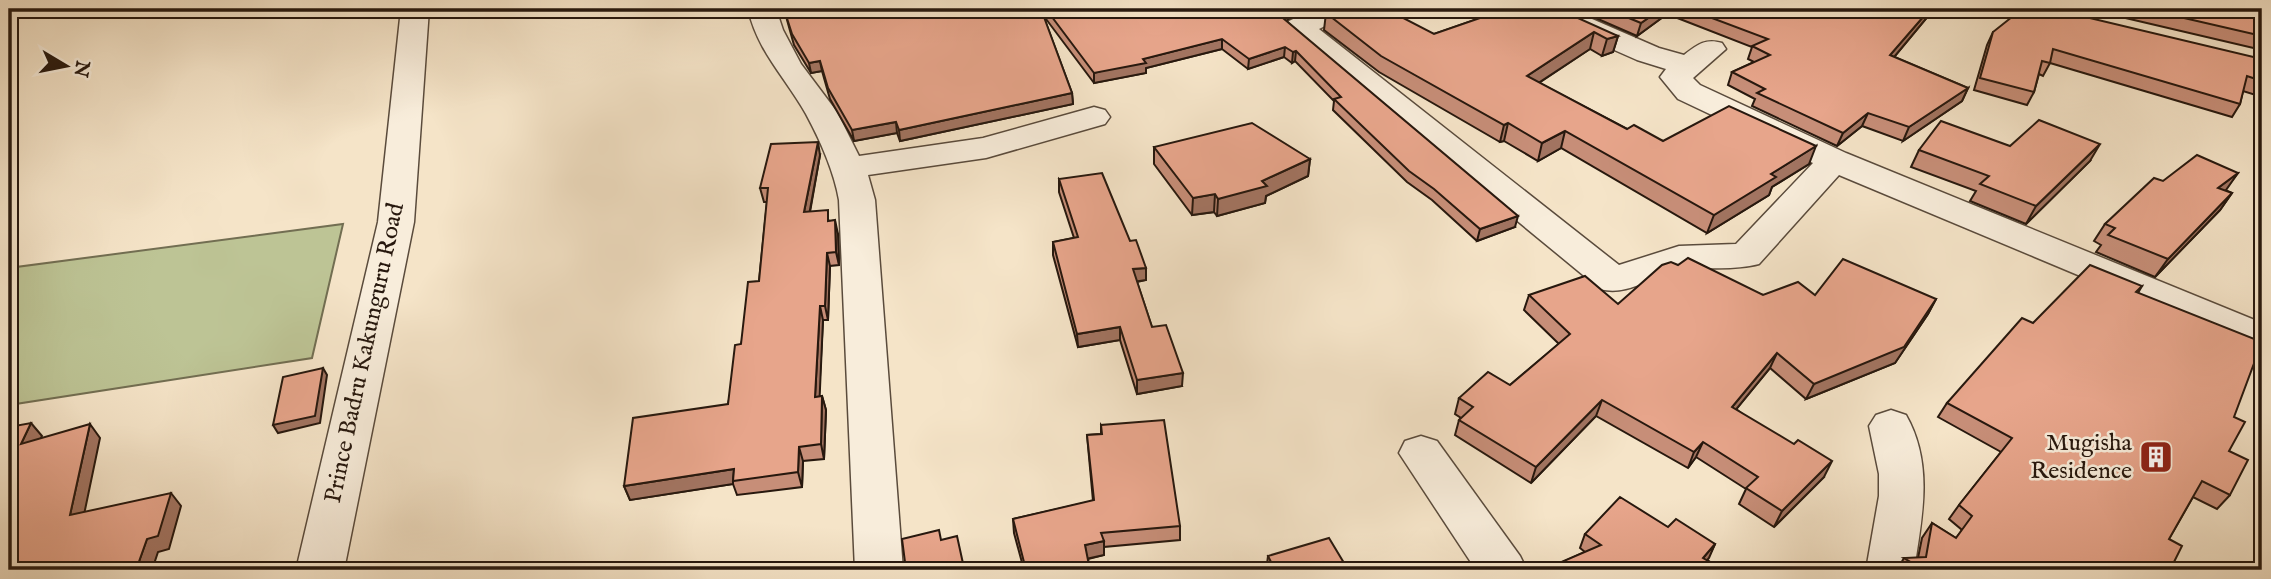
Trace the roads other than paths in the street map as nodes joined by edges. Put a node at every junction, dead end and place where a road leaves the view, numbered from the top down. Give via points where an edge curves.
1 (415, 9) edge
2 (762, 9) edge
3 (1337, 9) edge
4 (1545, 9) edge
5 (1094, 117) dead end
6 (1834, 160) junction
7 (847, 168) junction
8 (2262, 338) edge
9 (1891, 426) dead end
10 (1421, 453) dead end
11 (320, 570) edge
12 (879, 570) edge
13 (1503, 570) edge
14 (1890, 570) edge

1 - 11 street, Prince Badru Kakunguru Road via 396,222
2 - 7 street via 787,66 821,112
3 - 6 street via 1299,27 1613,280 1679,258 1746,256
4 - 6 street via 1648,54 1700,58 1675,77 1689,92
5 - 7 street via 986,148
6 - 8 street
7 - 12 street via 857,201
9 - 14 street via 1902,496
10 - 13 street

